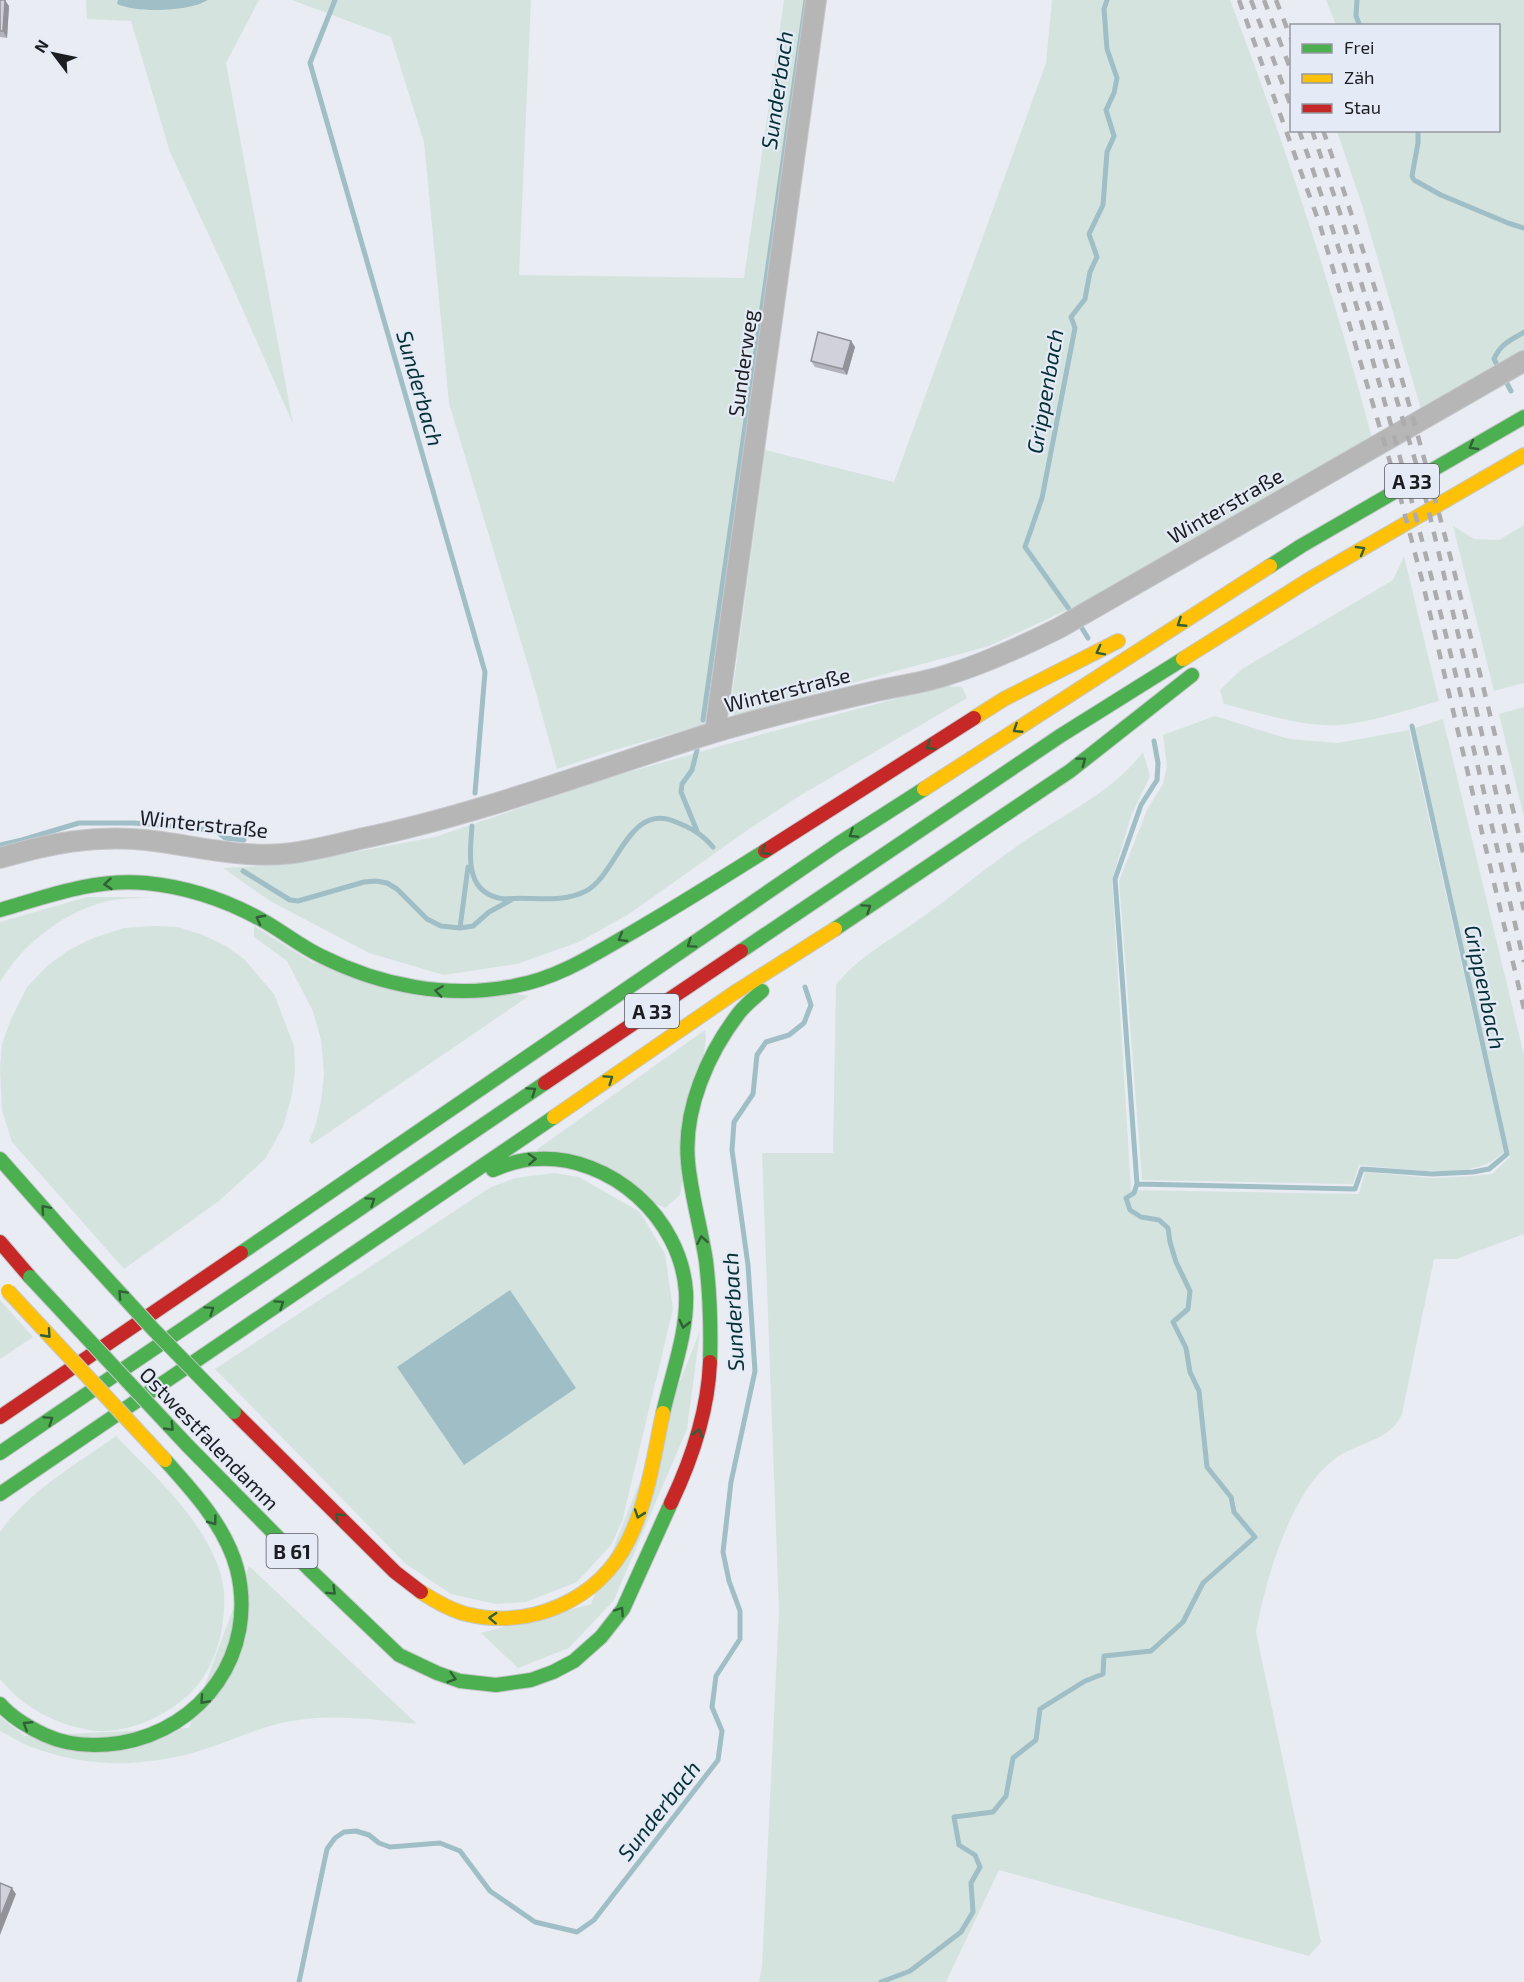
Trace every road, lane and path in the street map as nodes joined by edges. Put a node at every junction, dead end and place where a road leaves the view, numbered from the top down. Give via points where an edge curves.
1 (816, 0) edge
2 (1523, 362) edge
3 (1524, 417) edge
4 (1524, 455) edge
5 (1300, 546) junction
6 (1310, 579) junction
7 (1165, 617) dead end
8 (1134, 633) dead end
9 (1231, 646) dead end
10 (1203, 667) dead end
11 (716, 732) junction
12 (0, 858) edge
13 (0, 910) edge
14 (818, 940) junction
15 (0, 1159) edge
16 (440, 1196) junction
17 (0, 1242) edge
18 (4, 1286) edge
19 (0, 1418) edge
20 (0, 1453) edge
21 (2, 1495) edge
22 (0, 1704) edge

1 - 11 street, Sunderweg
2 - 11 street, Winterstraße via 1018,648 944,676
3 -> 5 highway, A 33
6 -> 4 highway, A 33
5 - 7 highway
5 -> 19 highway, A 33 via 828,851
6 - 9 highway
20 -> 6 highway, A 33 via 1060,736
8 -> 13 highway via 1004,699 672,909 567,970 517,986 450,992 404,986 358,973 217,898 166,886 84,886
14 -> 10 highway via 1070,771
11 - 12 street, Winterstraße via 461,813 282,855 110,838 78,839
16 -> 14 highway via 734,993
17 -> 14 highway, Ostwestfalendamm / B 61, bridge via 187,1445 399,1655 436,1673 496,1684 531,1680 553,1672 574,1661 601,1637 623,1609 699,1433 709,1380 711,1323 706,1262 688,1161 689,1128 698,1089 716,1046 740,1011
16 -> 15 highway, bridge via 505,1164 528,1158 559,1158 584,1164 614,1179 649,1204 678,1251 686,1312 633,1531 608,1572 586,1592 547,1613 493,1619 465,1614 421,1593 395,1572 234,1412
21 -> 16 highway
18 -> 22 highway, bridge via 178,1474 221,1532 236,1568 241,1618 226,1671 206,1699 184,1719 139,1741 84,1747 54,1740

